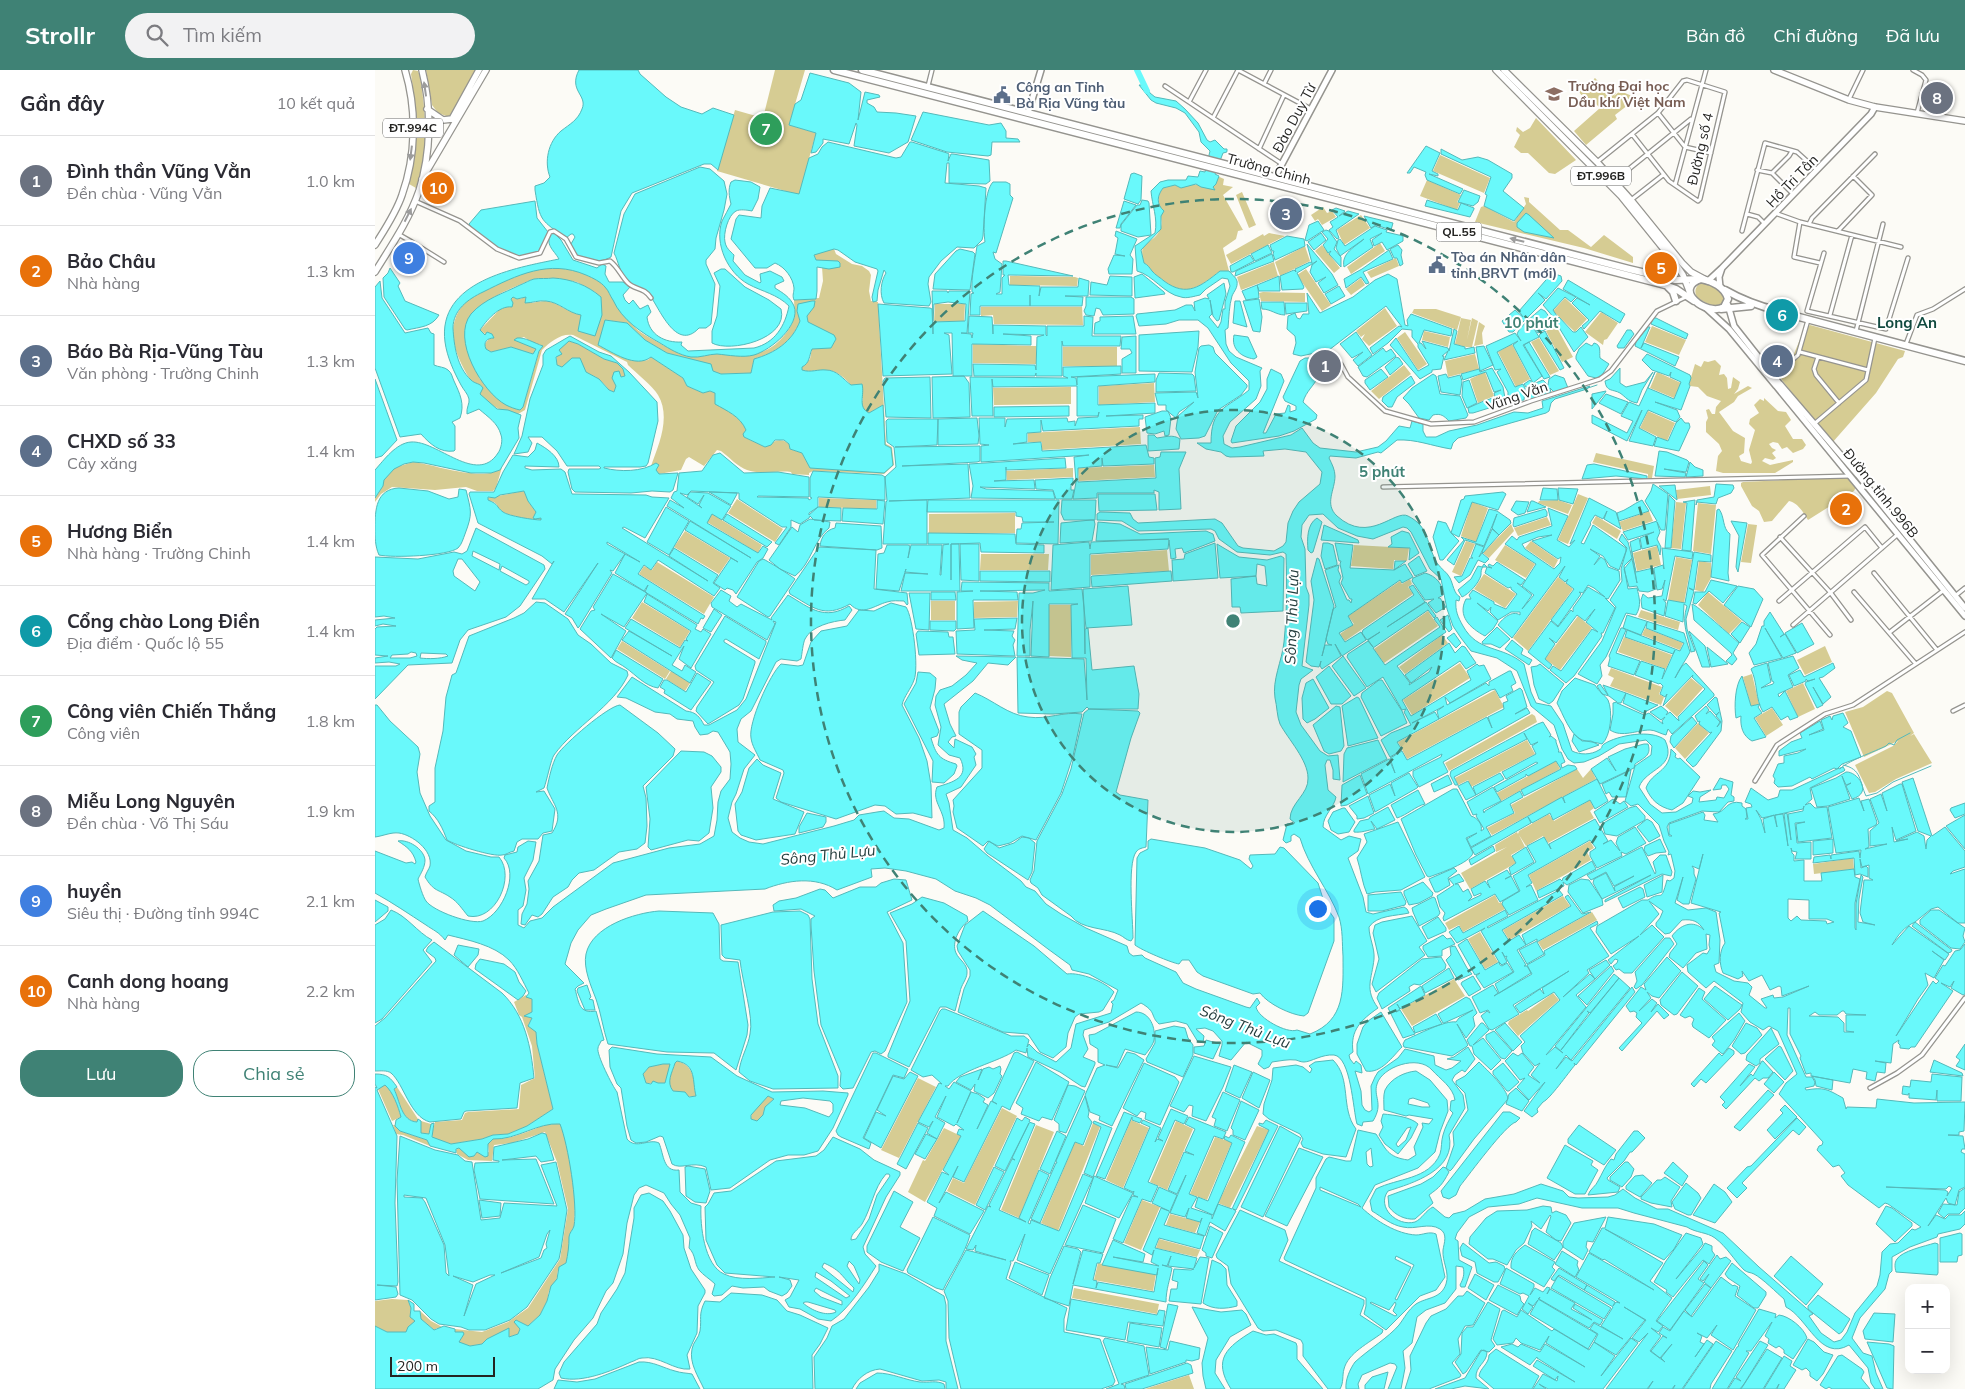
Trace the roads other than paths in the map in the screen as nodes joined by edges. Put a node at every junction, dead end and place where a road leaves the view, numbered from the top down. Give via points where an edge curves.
1 (405, 70) edge
2 (422, 70) edge
3 (479, 70) edge
4 (486, 70) edge
5 (834, 70) edge
6 (862, 70) edge
7 (932, 70) edge
8 (1041, 70) edge
9 (1206, 70) edge
10 (1238, 70) edge
11 (1271, 70) edge
12 (1333, 70) edge
13 (1497, 70) edge
14 (1504, 70) edge
15 (1706, 70) edge
16 (1774, 70) edge
17 (1863, 70) edge
18 (1913, 70) edge
19 (1785, 72) edge
20 (1264, 84) junction
21 (1702, 84) junction
22 (1165, 86) dead end
23 (928, 87) junction
24 (1285, 95) junction
25 (1529, 98) junction
26 (1849, 100) junction
27 (1189, 102) junction
28 (1875, 107) junction
29 (427, 109) junction
30 (1311, 109) junction
31 (1658, 114) junction
32 (1917, 114) junction
33 (1027, 116) junction
34 (1213, 118) junction
35 (1692, 118) junction
36 (454, 120) junction
37 (1965, 121) edge
38 (1673, 133) junction
39 (1632, 134) junction
40 (1685, 147) junction
41 (1259, 148) junction
42 (1792, 151) junction
43 (1711, 153) junction
44 (1648, 154) junction
45 (1875, 154) dead end
46 (1597, 162) junction
47 (1282, 164) junction
48 (1757, 170) junction
49 (1817, 170) junction
50 (1772, 174) junction
51 (1663, 175) junction
52 (1853, 176) junction
53 (1274, 180) junction
54 (421, 181) junction
55 (1614, 181) junction
56 (1675, 185) junction
57 (1793, 195) junction
58 (415, 200) junction
59 (1631, 200) junction
60 (1775, 213) junction
61 (1747, 214) junction
62 (1800, 222) junction
63 (1765, 224) junction
64 (1809, 224) junction
65 (1883, 224) dead end
66 (1742, 231) dead end
67 (1838, 231) junction
68 (398, 234) junction
69 (1852, 234) junction
70 (1880, 241) junction
71 (375, 246) edge
72 (1901, 247) dead end
73 (1824, 253) dead end
74 (1907, 258) dead end
75 (444, 262) dead end
76 (1675, 263) junction
77 (1820, 263) junction
78 (1722, 268) junction
79 (375, 272) edge
80 (1662, 277) junction
81 (1701, 279) junction
82 (1685, 281) junction
83 (1708, 281) junction
84 (1665, 285) junction
85 (1720, 287) junction
86 (1965, 288) edge
87 (1688, 295) junction
88 (651, 298) dead end
89 (1728, 299) junction
90 (1675, 301) junction
91 (1704, 306) junction
92 (1756, 306) junction
93 (1729, 308) junction
94 (1717, 310) junction
95 (1830, 316) junction
96 (1808, 319) junction
97 (1859, 322) junction
98 (1856, 331) junction
99 (1875, 337) junction
100 (1906, 345) junction
101 (1800, 352) junction
102 (1818, 357) junction
103 (1965, 360) edge
104 (1341, 364) dead end
105 (1868, 370) junction
106 (1773, 376) junction
107 (1778, 385) junction
108 (1839, 403) junction
109 (1814, 424) junction
110 (1850, 476) junction
111 (1383, 487) dead end
112 (1863, 487) junction
113 (1804, 516) dead end
114 (1897, 535) junction
115 (1780, 537) junction
116 (1882, 548) junction
117 (1812, 572) junction
118 (1874, 573) dead end
119 (1965, 588) edge
120 (1792, 590) junction
121 (1944, 590) junction
122 (1830, 592) junction
123 (1854, 592) dead end
124 (1955, 596) junction
125 (1779, 601) dead end
126 (1965, 608) edge
127 (1810, 610) junction
128 (1965, 616) edge
129 (1910, 618) junction
130 (1851, 620) dead end
131 (1793, 625) dead end
132 (1965, 632) edge
133 (1890, 633) junction
134 (1830, 635) dead end
135 (1937, 650) junction
136 (1915, 664) junction
137 (1965, 705) edge
138 (1953, 711) dead end
139 (1755, 781) dead end
140 (1965, 998) edge
141 (1870, 1088) dead end

1 -> 71 main road, ĐT.994C via 413,117 410,165 398,206
29 -> 2 main road, ĐT.994C
3 - 36 main road
4 - 36 main road
5 - 33 highway, Trường Chinh / QL.55
6 - 23 highway, Trường Chinh / QL.55
7 - 23 street
8 - 33 main road
9 - 27 street
10 - 20 street
10 - 34 street
11 - 20 street
12 - 30 main road, Đào Duy Từ
13 - 25 main road, ĐT.996B
14 - 25 main road, ĐT.996B
15 - 21 street
16 - 19 main road
17 - 26 street
18 - 32 street via 1926,80
19 - 26 main road
20 - 24 street
21 - 31 street via 1687,80 1680,83
21 - 35 street
21 - 43 street, Đường số 4 via 1725,92
22 - 27 street
23 - 33 highway, Trường Chinh / QL.55
24 - 30 street
24 - 41 street
25 - 46 main road, ĐT.996B
25 - 76 main road, ĐT.996B via 1621,196
26 - 28 main road
27 - 34 street
28 - 32 main road
28 - 49 main road, Hồ Tri Tân
29 - 36 main road via 443,120
29 - 54 main road, ĐT.994C via 428,144
30 - 47 main road, Đào Duy Từ
31 - 38 street
31 - 39 street
32 - 37 main road
33 - 53 highway, Trường Chinh / QL.55
34 - 41 street
35 - 38 street
35 - 40 street
36 - 54 main road
38 - 40 street
38 - 44 street
39 - 44 street, Đường số 4
39 - 46 street
40 - 43 street
40 - 56 street
41 - 47 street
42 - 48 street via 1765,143
42 - 49 street
42 - 50 street
43 - 56 street, Đường số 4 via 1700,199 1695,200
44 - 51 street, Đường số 4
44 - 55 street
45 - 52 street
46 - 55 main road, ĐT.996B
47 - 53 main road, Đào Duy Từ
48 - 50 street
48 - 61 street
49 - 57 main road, Hồ Tri Tân
50 - 57 street
51 - 56 street, Đường số 4
51 - 59 street
52 - 64 street
52 - 67 street via 1872,195
80 -> 53 highway, Trường Chinh / QL.55
53 - 84 highway, Trường Chinh / QL.55
54 - 58 main road, ĐT.994C
55 - 59 main road, ĐT.996B
57 - 60 main road, Hồ Tri Tân
68 -> 58 main road, ĐT.994C
58 - 88 street via 455,218 497,249 519,258 540,253 550,232 554,231 566,239 577,257 599,263 611,261 630,284
59 - 83 main road, ĐT.996B via 1682,263
60 - 62 street
60 - 63 main road, Hồ Tri Tân
61 - 63 street via 1758,217
61 - 66 street
62 - 64 street
62 - 77 street via 1794,257
63 - 78 main road, Hồ Tri Tân
64 - 67 street
65 - 70 street
67 - 69 street
68 - 75 street
68 - 79 main road, ĐT.994C
69 - 70 street
69 - 95 street
70 - 72 street
70 - 97 street
73 - 77 street
74 - 97 street via 1886,328
76 - 80 main road via 1672,274
76 - 82 main road, ĐT.996B
77 - 95 street via 1807,311
78 - 83 main road, Hồ Tri Tân
78 - 85 main road
80 - 82 highway, Trường Chinh / QL.55
81 - 82 highway, Trường Chinh / QL.55
81 - 83 highway
81 - 87 highway via 1691,286
82 - 87 main road, ĐT.996B
83 - 85 highway
84 - 87 highway, Trường Chinh / QL.55
84 - 90 highway via 1673,292
85 - 89 highway
85 - 92 highway
86 - 100 street via 1933,309 1917,315
87 - 90 street, Vũng Vằn
87 - 91 highway, Trường Chinh / QL.55
89 - 93 main road, Đường tỉnh 996B
89 - 94 highway via 1724,307
90 - 104 street, Vũng Vằn via 1657,311 1601,379 1474,422 1431,424 1385,411 1347,377
91 - 94 highway
91 - 107 main road, Đường tỉnh 996B via 1729,329
92 - 93 highway
92 - 96 highway
93 - 94 highway
93 - 106 main road, Đường tỉnh 996B via 1736,329
95 - 97 street
96 - 98 highway
96 - 101 street
97 - 98 street
98 - 99 highway
99 - 100 highway
99 - 105 street
100 - 103 highway
101 - 102 street
101 - 106 street
102 - 105 street
102 - 108 street via 1815,375
105 - 108 street via 1863,384
106 - 107 main road, Đường tỉnh 996B
107 - 109 main road, Đường tỉnh 996B
107 - 110 main road, Đường tỉnh 996B
108 - 109 street
109 - 112 main road, Đường tỉnh 996B via 1858,476
110 - 111 street
110 - 112 main road, Đường tỉnh 996B
112 - 114 main road, Đường tỉnh 996B
112 - 124 main road, Đường tỉnh 996B
113 - 115 street
114 - 116 street
114 - 121 main road, Đường tỉnh 996B
115 - 117 street
115 - 120 street via 1762,554
116 - 117 street via 1865,527
116 - 122 street
117 - 120 street
117 - 122 street
118 - 129 street
119 - 124 street
120 - 125 street
120 - 127 street
121 - 128 main road, Đường tỉnh 996B
121 - 129 street
122 - 127 street
122 - 130 street
123 - 133 street
124 - 126 main road, Đường tỉnh 996B
127 - 131 street
127 - 134 street
129 - 133 street
129 - 135 street
132 - 135 street
133 - 136 street
135 - 136 street
136 - 139 street via 1853,705 1825,714 1777,745
137 - 138 street
140 - 141 street via 1922,1055

